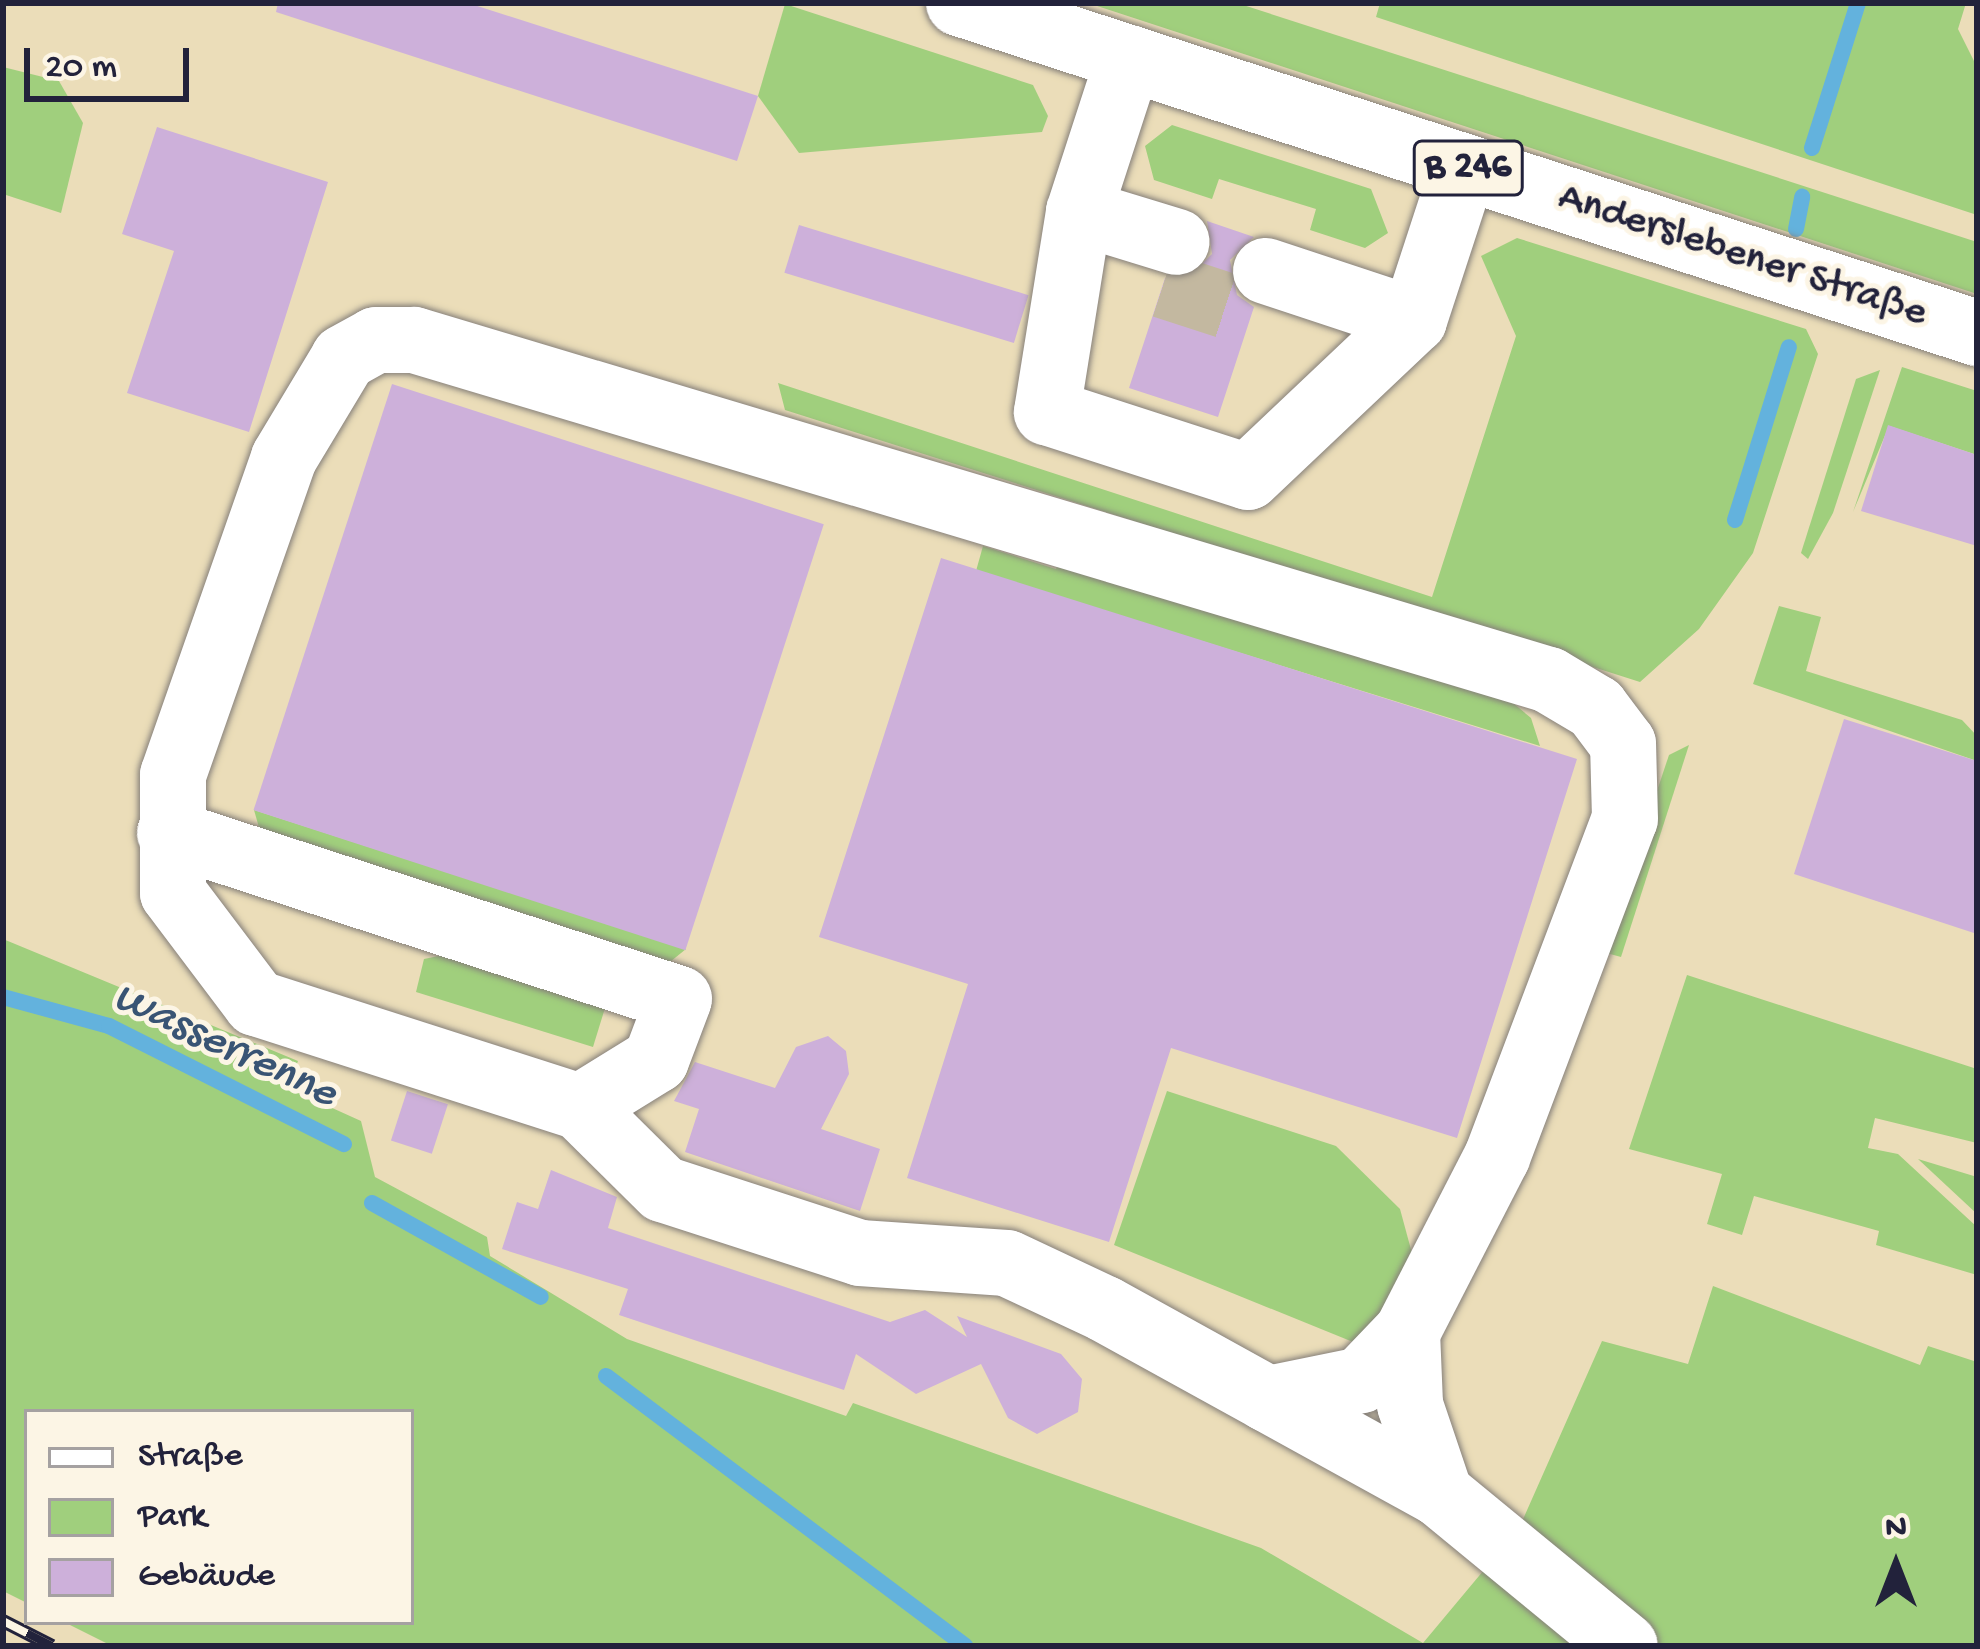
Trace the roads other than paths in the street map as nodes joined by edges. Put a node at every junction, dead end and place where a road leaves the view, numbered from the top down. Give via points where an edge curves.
1 (959, 3) edge
2 (1130, 58) junction
3 (1464, 167) junction
4 (1075, 234) junction
5 (1170, 263) tunnel mouth
6 (1259, 292) tunnel mouth
7 (1977, 333) edge
8 (1395, 338) junction
9 (170, 833) junction
10 (580, 1106) junction
11 (1408, 1332) junction
12 (1268, 1399) junction
13 (1440, 1494) junction
14 (1625, 1646) edge

1 - 2 main road, Anderslebener Straße / B 246
2 - 3 main road, Anderslebener Straße / B 246
2 - 4 main road
3 - 7 main road, Anderslebener Straße / B 246
3 - 8 main road
4 - 5 main road
4 - 8 main road via 1047,412 1248,477
6 - 8 main road
9 - 10 main road via 173,892 256,1003
9 - 10 main road via 679,999 656,1060
9 - 11 main road via 173,775 284,458 344,358 376,340 414,340 1549,680 1596,708 1623,745 1625,818 1559,1013
10 - 12 main road via 663,1189 860,1253 1007,1263
11 - 12 main road via 1361,1380
11 - 13 main road via 1410,1406
12 - 13 main road
13 - 14 main road

